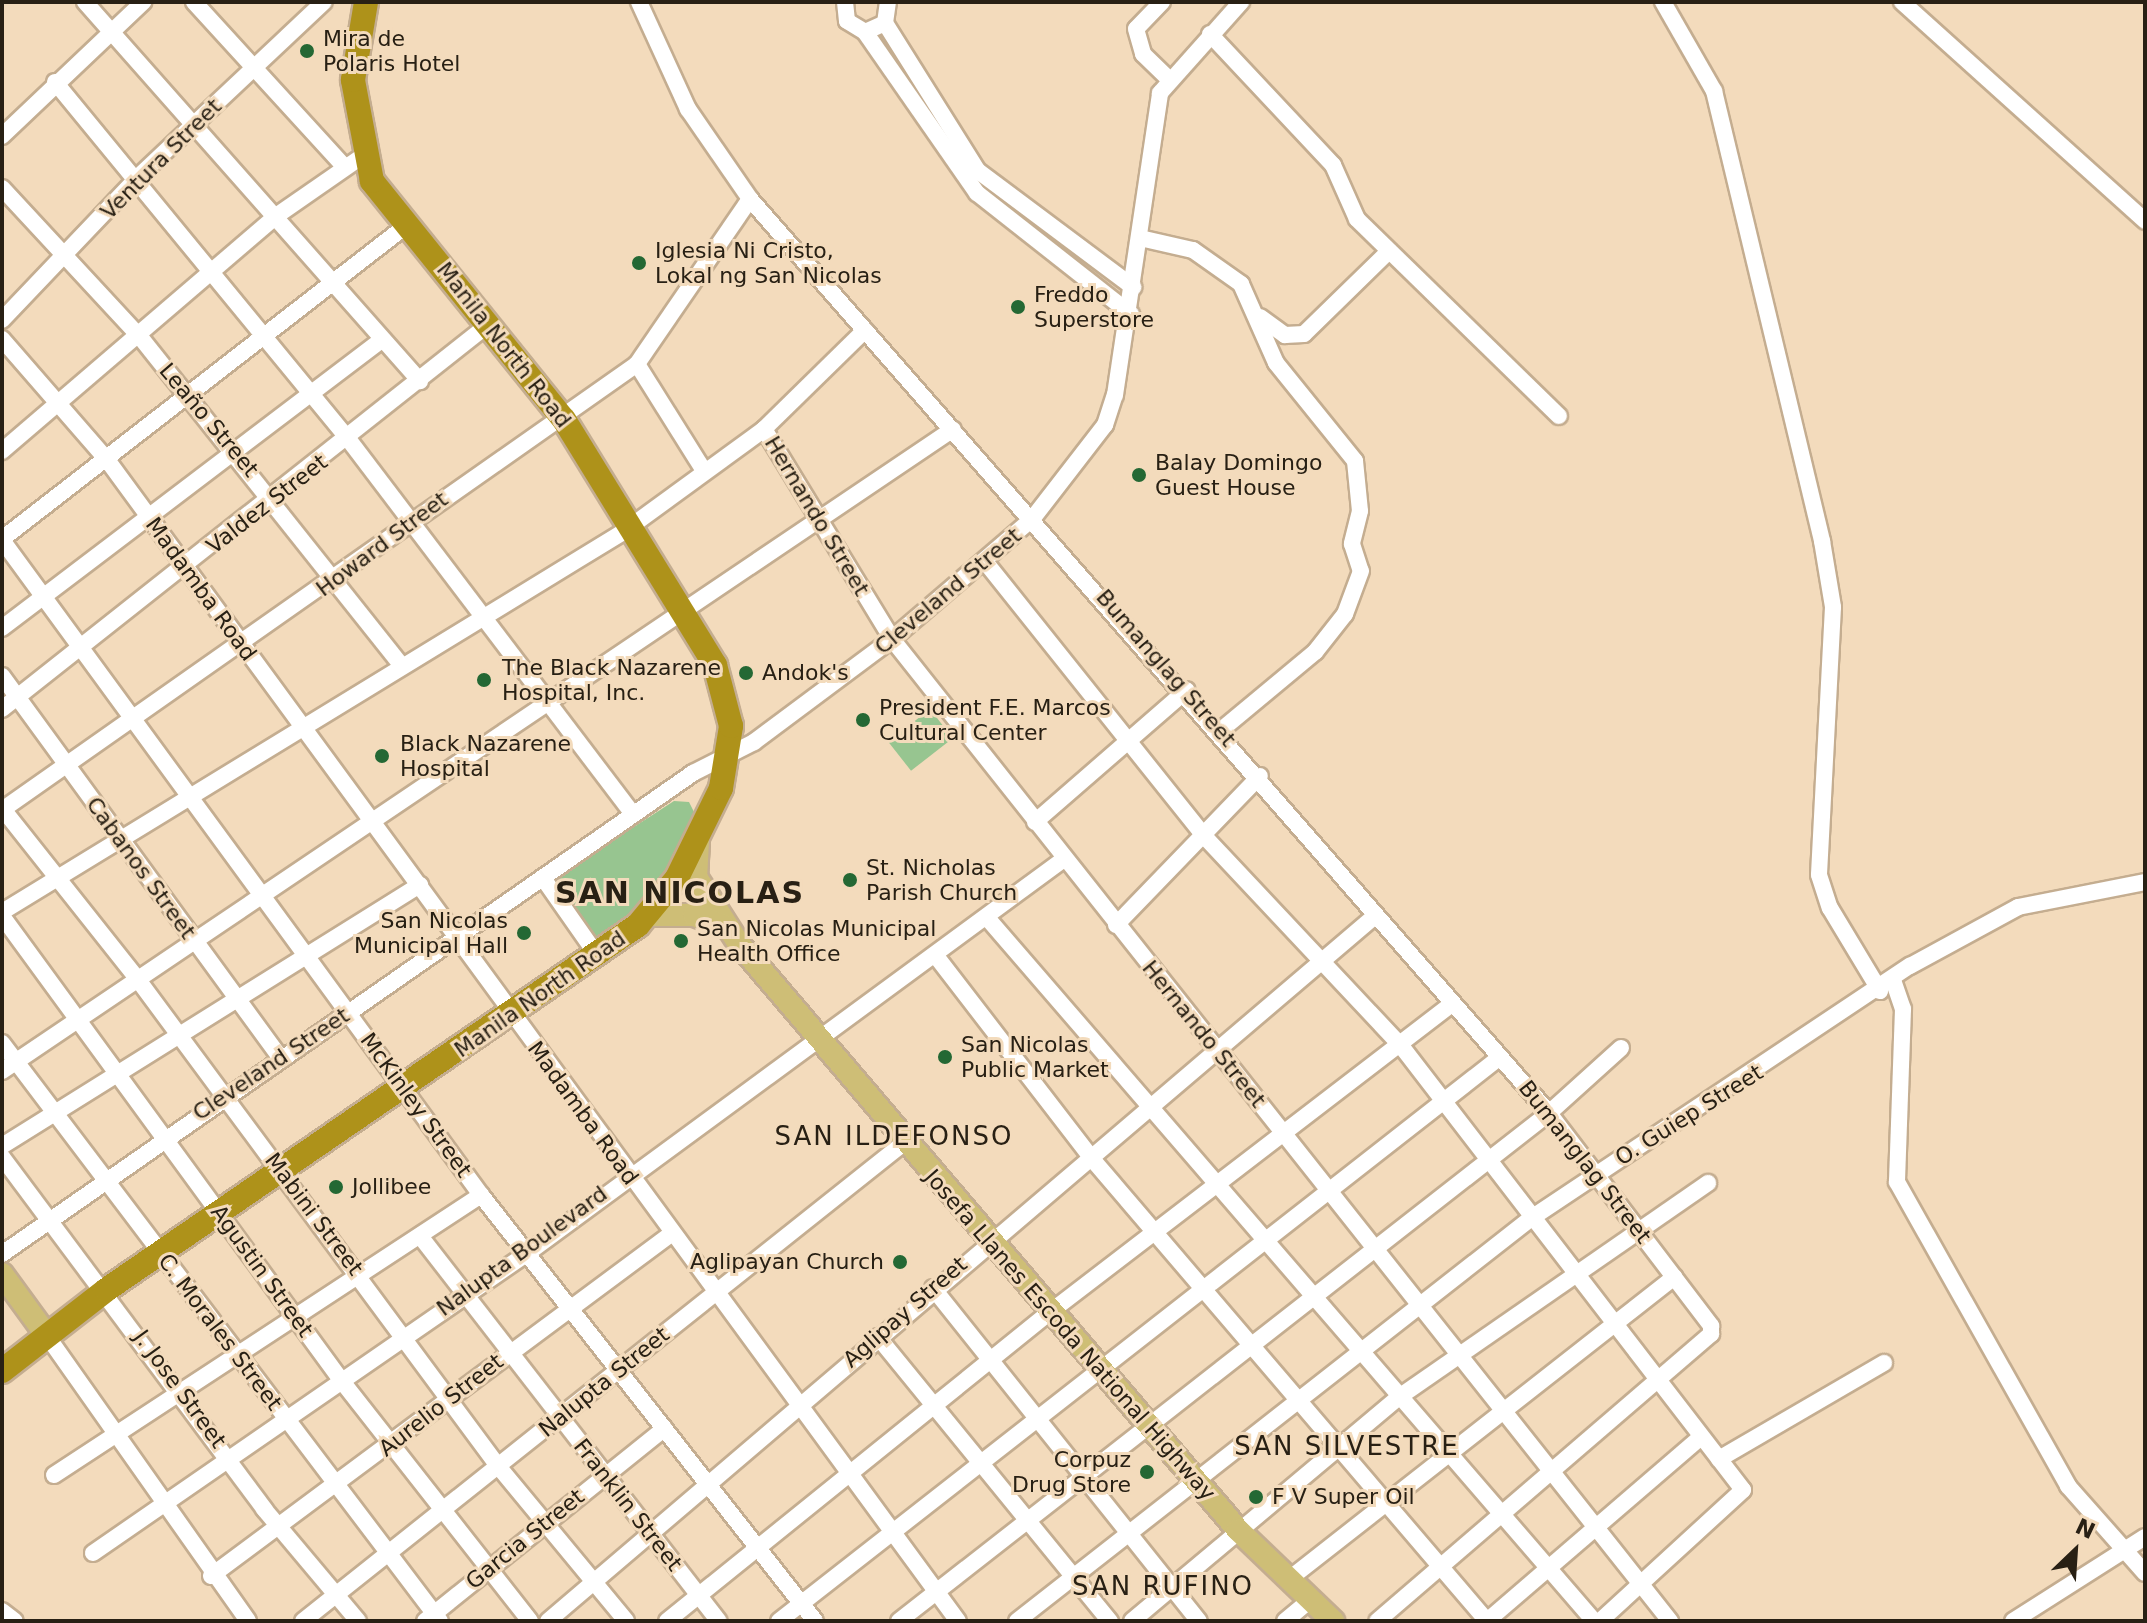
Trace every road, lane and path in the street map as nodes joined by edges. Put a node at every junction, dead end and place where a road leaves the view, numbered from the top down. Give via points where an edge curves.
1 (85, 2) edge
2 (143, 2) edge
3 (194, 2) edge
4 (324, 2) edge
5 (366, 2) edge
6 (639, 2) edge
7 (845, 2) edge
8 (888, 2) edge
9 (1162, 2) edge
10 (1241, 2) edge
11 (1663, 2) edge
12 (1902, 2) edge
13 (885, 23) junction
14 (108, 32) junction
15 (865, 32) junction
16 (1210, 34) junction
17 (254, 68) junction
18 (1167, 77) junction
19 (55, 82) junction
20 (192, 127) junction
21 (2, 136) edge
22 (354, 161) junction
23 (138, 177) junction
24 (2, 188) edge
25 (750, 199) junction
26 (276, 216) junction
27 (2145, 221) edge
28 (407, 225) junction
29 (1140, 238) junction
30 (1389, 251) junction
31 (68, 252) junction
32 (215, 271) junction
33 (336, 285) junction
34 (1133, 287) junction
35 (1131, 314) junction
36 (1260, 317) junction
37 (2, 320) edge
38 (490, 323) junction
39 (865, 330) junction
40 (265, 337) junction
41 (141, 338) junction
42 (2, 339) edge
43 (382, 340) junction
44 (637, 364) junction
45 (420, 381) junction
46 (314, 397) junction
47 (190, 398) junction
48 (62, 405) junction
49 (1559, 416) dead end
50 (564, 420) junction
51 (764, 429) junction
52 (953, 429) junction
53 (349, 440) junction
54 (2, 451) edge
55 (235, 453) junction
56 (108, 461) junction
57 (704, 471) junction
58 (273, 498) junction
59 (1033, 518) junction
60 (407, 520) junction
61 (819, 520) junction
62 (151, 521) junction
63 (633, 525) junction
64 (2, 539) edge
65 (987, 564) junction
66 (186, 568) junction
67 (336, 578) junction
68 (46, 596) junction
69 (681, 610) junction
70 (480, 616) junction
71 (2, 628) edge
72 (892, 639) junction
73 (244, 647) junction
74 (84, 649) junction
75 (401, 665) junction
76 (2, 676) edge
77 (1187, 690) junction
78 (17, 697) junction
79 (544, 700) junction
80 (2, 709) edge
81 (134, 718) junction
82 (305, 728) junction
83 (1221, 730) junction
84 (1126, 743) junction
85 (727, 756) junction
86 (67, 766) junction
87 (1260, 776) junction
88 (190, 795) junction
89 (2, 809) edge
90 (633, 814) junction
91 (373, 820) junction
92 (1035, 822) junction
93 (1205, 837) junction
94 (121, 840) junction
95 (698, 841) junction
96 (1064, 859) junction
97 (60, 876) junction
98 (543, 878) junction
99 (2145, 882) edge
100 (420, 885) junction
101 (260, 894) junction
102 (2, 914) edge
103 (648, 915) junction
104 (1376, 915) junction
105 (989, 920) junction
106 (1116, 925) junction
107 (726, 927) junction
108 (457, 935) junction
109 (194, 940) junction
110 (597, 955) junction
111 (936, 956) junction
112 (305, 957) junction
113 (1325, 960) junction
114 (136, 977) junction
115 (1886, 986) junction
116 (239, 1000) junction
117 (1453, 1003) junction
118 (349, 1012) junction
119 (512, 1016) junction
120 (79, 1018) junction
121 (181, 1037) junction
122 (817, 1038) junction
123 (2, 1043) edge
124 (1402, 1047) junction
125 (1621, 1048) dead end
126 (1215, 1051) junction
127 (1500, 1057) junction
128 (281, 1059) junction
129 (17, 1061) junction
130 (2, 1071) edge
131 (118, 1074) junction
132 (404, 1087) junction
133 (225, 1097) junction
134 (1443, 1102) junction
135 (1152, 1106) junction
136 (1549, 1113) junction
137 (53, 1114) junction
138 (1282, 1130) junction
139 (162, 1136) junction
140 (905, 1142) junction
141 (2, 1146) edge
142 (2, 1157) edge
143 (1486, 1158) junction
144 (1093, 1160) junction
145 (1598, 1172) junction
146 (283, 1173) junction
147 (627, 1174) junction
148 (104, 1178) junction
149 (1708, 1183) dead end
150 (1219, 1184) junction
151 (1326, 1187) junction
152 (481, 1195) junction
153 (221, 1213) junction
154 (52, 1216) junction
155 (1530, 1219) junction
156 (1641, 1230) junction
157 (1154, 1233) junction
158 (671, 1234) junction
159 (420, 1236) junction
160 (1265, 1240) junction
161 (987, 1241) junction
162 (1371, 1245) junction
163 (529, 1252) junction
164 (162, 1253) junction
165 (2, 1254) edge
166 (359, 1272) junction
167 (2, 1274) edge
168 (1572, 1274) junction
169 (1674, 1277) junction
170 (933, 1288) junction
171 (1202, 1288) junction
172 (106, 1290) junction
173 (1312, 1292) junction
174 (465, 1294) junction
175 (715, 1294) junction
176 (1417, 1302) junction
177 (570, 1309) junction
178 (1050, 1312) junction
179 (293, 1313) junction
180 (1614, 1324) junction
181 (45, 1333) junction
182 (404, 1334) junction
183 (878, 1337) junction
184 (1246, 1343) junction
185 (1360, 1347) junction
186 (238, 1352) junction
187 (1458, 1352) junction
188 (509, 1353) junction
189 (992, 1359) junction
190 (1884, 1363) dead end
191 (1099, 1369) junction
192 (2, 1371) edge
193 (618, 1371) junction
194 (1656, 1377) junction
195 (341, 1380) junction
196 (181, 1390) junction
197 (1399, 1397) junction
198 (449, 1398) junction
199 (1295, 1399) junction
200 (798, 1404) junction
201 (933, 1407) junction
202 (1503, 1410) junction
203 (559, 1418) junction
204 (1037, 1418) junction
205 (286, 1420) junction
206 (1145, 1422) junction
207 (664, 1429) junction
208 (111, 1435) junction
209 (1701, 1437) junction
210 (390, 1444) junction
211 (1337, 1448) junction
212 (1448, 1453) junction
213 (229, 1457) junction
214 (1719, 1459) junction
215 (984, 1462) junction
216 (498, 1466) junction
217 (1547, 1470) junction
218 (847, 1473) junction
219 (1085, 1474) junction
220 (54, 1475) dead end
221 (604, 1475) junction
222 (1195, 1481) junction
223 (707, 1483) junction
224 (335, 1487) junction
225 (160, 1504) junction
226 (1382, 1504) junction
227 (1498, 1511) junction
228 (441, 1512) junction
229 (1029, 1518) junction
230 (546, 1521) junction
231 (279, 1528) junction
232 (1595, 1528) junction
233 (1238, 1530) junction
234 (1126, 1532) junction
235 (648, 1533) junction
236 (892, 1534) junction
237 (2145, 1537) edge
238 (756, 1548) junction
239 (387, 1552) junction
240 (93, 1553) dead end
241 (2126, 1554) junction
242 (1439, 1565) junction
243 (1549, 1568) junction
244 (488, 1571) junction
245 (2145, 1573) edge
246 (211, 1576) junction
247 (1075, 1576) junction
248 (1288, 1580) junction
249 (593, 1581) junction
250 (1173, 1586) junction
251 (1643, 1587) junction
252 (935, 1592) junction
253 (336, 1595) junction
254 (698, 1595) junction
255 (1310, 1600) junction
256 (801, 1603) junction
257 (2, 1611) edge
258 (433, 1618) edge
259 (15, 1621) edge
260 (248, 1621) edge
261 (303, 1621) edge
262 (358, 1621) edge
263 (530, 1621) edge
264 (548, 1621) edge
265 (626, 1621) edge
266 (667, 1621) edge
267 (719, 1621) edge
268 (779, 1621) edge
269 (815, 1621) edge
270 (899, 1621) edge
271 (958, 1621) edge
272 (1017, 1621) edge
273 (1110, 1621) edge
274 (1132, 1621) edge
275 (1199, 1621) edge
276 (1285, 1621) edge
277 (1333, 1621) edge
278 (1377, 1621) edge
279 (1487, 1621) edge
280 (1597, 1621) edge
281 (1670, 1621) edge
282 (2013, 1621) edge

1 - 14 street
2 - 14 street
3 - 17 street
4 - 17 street, Ventura Street
5 - 22 highway, Manila North Road via 353,80
6 - 25 street, Bumanglag Street via 688,109
7 - 15 street via 847,21
8 - 13 street
9 - 18 street via 1136,29 1143,54
10 - 16 street
11 - 115 street via 1714,91 1822,541 1833,607 1819,875 1830,908
12 - 27 street
13 - 15 street
13 - 34 street via 978,171
14 - 19 street
14 - 20 street
15 - 35 street via 977,193
16 - 18 street
16 - 30 street via 1327,158 1345,205
17 - 20 street, Ventura Street
17 - 22 street
18 - 29 street, Cleveland Street via 1148,139
19 - 21 street
19 - 23 street
20 - 23 street, Ventura Street
20 - 26 street
22 - 26 street
22 - 28 highway, Manila North Road
23 - 31 street, Ventura Street
23 - 32 street
24 - 31 street, Leaño Street
25 - 39 street, Bumanglag Street
25 - 44 street, Howard Street
26 - 32 street
26 - 33 street
28 - 33 street
28 - 38 highway, Manila North Road
29 - 34 street, Cleveland Street
29 - 36 street via 1193,250 1241,284
30 - 36 street via 1304,334 1285,335
30 - 49 street
31 - 37 street, Ventura Street
31 - 41 street, Leaño Street
32 - 40 street
32 - 41 street
33 - 40 street
33 - 43 street
34 - 35 street, Cleveland Street
35 - 59 street, Cleveland Street via 1105,425
36 - 83 street via 1276,363 1353,454 1360,511 1352,544 1361,571 1329,638
38 - 45 street, Valdez Street
38 - 50 highway, Manila North Road
39 - 51 street
39 - 52 street, Bumanglag Street
40 - 46 street
40 - 47 street
41 - 47 street, Leaño Street
41 - 48 street
42 - 48 street, Madamba Road
43 - 45 street
43 - 46 street
44 - 50 street, Howard Street
44 - 57 street
45 - 53 street, Valdez Street
46 - 53 street
46 - 55 street
47 - 55 street, Leaño Street
47 - 56 street
48 - 54 street
48 - 56 street, Madamba Road
50 - 60 street, Howard Street
50 - 63 highway, Manila North Road
51 - 57 street
51 - 61 street, Hernando Street
52 - 59 street, Bumanglag Street
52 - 61 street
53 - 58 street, Valdez Street
53 - 60 street
55 - 58 street, Leaño Street
55 - 62 street
56 - 62 street, Madamba Road
56 - 64 street
57 - 63 street
58 - 66 street, Valdez Street
58 - 67 street, Leaño Street
59 - 65 street, Cleveland Street
59 - 77 street, Bumanglag Street
60 - 67 street, Howard Street
60 - 70 street
61 - 69 street
61 - 72 street, Hernando Street
62 - 66 street, Madamba Road
62 - 68 street
63 - 69 highway, Manila North Road
63 - 70 street
64 - 68 street, McKinley Street
65 - 72 street, Cleveland Street
65 - 84 street
66 - 73 street, Madamba Road
66 - 74 street, Valdez Street
67 - 73 street, Howard Street
67 - 75 street, Leaño Street
68 - 71 street
68 - 74 street, McKinley Street
69 - 79 street
69 - 85 highway, Manila North Road via 724,688 731,726
70 - 75 street
70 - 79 street
72 - 85 street, Cleveland Street
72 - 92 street, Hernando Street
73 - 81 street, Howard Street
73 - 82 street, Madamba Road
74 - 78 street, Valdez Street
74 - 81 street, McKinley Street
75 - 82 street
76 - 78 street, Cabanos Street
77 - 83 street, Bumanglag Street
77 - 84 street
78 - 80 street, Valdez Street
78 - 86 street, Cabanos Street
79 - 90 street
79 - 91 street
81 - 86 street, Howard Street
81 - 88 street, McKinley Street
82 - 88 street
82 - 91 street, Madamba Road
83 - 87 street, Bumanglag Street
84 - 92 street
84 - 93 street
85 - 90 street, Cleveland Street
85 - 95 highway, Manila North Road
86 - 89 street, Howard Street
86 - 94 street, Cabanos Street
87 - 93 street
87 - 104 street, Bumanglag Street
88 - 94 street
88 - 101 street, McKinley Street
89 - 97 street, Mabini Street
90 - 98 street, Cleveland Street
91 - 100 street, Madamba Road
91 - 101 street
92 - 96 street, Hernando Street
93 - 106 street
93 - 113 street
94 - 97 street
94 - 109 street, Cabanos Street
95 - 103 highway, Manila North Road
95 - 107 main road, Josefa Llanes Escoda National Highway via 696,877
96 - 105 street, Nalupta Boulevard
96 - 106 street, Hernando Street
97 - 102 street
97 - 114 street, Mabini Street
98 - 108 street, Cleveland Street
98 - 110 street
99 - 115 street, O. Guiep Street via 2008,911
100 - 108 street, Madamba Road
100 - 112 street
101 - 109 street
101 - 112 street, McKinley Street
102 - 120 street, Agustin Street
103 - 107 main road via 694,915
103 - 110 highway, Manila North Road
104 - 113 street, Aglipay Street
104 - 117 street, Bumanglag Street
105 - 111 street, Nalupta Boulevard
105 - 135 street
106 - 126 street, Hernando Street
107 - 122 main road, Josefa Llanes Escoda National Highway
108 - 118 street, Cleveland Street
108 - 119 street, Madamba Road
109 - 114 street
109 - 116 street, Cabanos Street
110 - 119 highway, Manila North Road
111 - 122 street, Nalupta Boulevard
111 - 144 street
112 - 116 street
112 - 118 street, McKinley Street
113 - 124 street
113 - 126 street, Aglipay Street
114 - 120 street
114 - 121 street, Mabini Street
115 - 145 street, O. Guiep Street
115 - 241 street via 1903,1009 1897,1182 2068,1486
116 - 121 street
116 - 128 street, Cabanos Street
117 - 124 street
117 - 127 street, Bumanglag Street
118 - 128 street, Cleveland Street
118 - 132 street, McKinley Street
119 - 132 highway, Manila North Road
119 - 147 street, Madamba Road
120 - 129 street
120 - 131 street, Agustin Street
121 - 131 street
121 - 133 street, Mabini Street
122 - 140 main road, Josefa Llanes Escoda National Highway
122 - 147 street, Nalupta Boulevard
123 - 129 street, C. Morales Street
124 - 134 street
124 - 138 street
125 - 136 street
126 - 135 street, Aglipay Street
126 - 138 street, Hernando Street
127 - 134 street
127 - 136 street, Bumanglag Street
128 - 133 street, Cleveland Street
129 - 130 street
129 - 137 street, C. Morales Street
131 - 137 street
131 - 139 street, Agustin Street
132 - 146 highway, Manila North Road
132 - 152 street, McKinley Street
133 - 139 street, Cleveland Street
133 - 146 street, Mabini Street
134 - 143 street
134 - 151 street
135 - 144 street, Aglipay Street
135 - 150 street
136 - 143 street
136 - 145 street, Bumanglag Street
137 - 141 street
137 - 148 street, C. Morales Street
138 - 150 street
138 - 151 street, Hernando Street
139 - 148 street, Cleveland Street
139 - 153 street, Agustin Street
140 - 161 main road, Josefa Llanes Escoda National Highway
140 - 175 street, Nalupta Street
142 - 154 street, J. Jose Street
143 - 155 street
143 - 162 street
144 - 157 street
144 - 161 street, Aglipay Street
145 - 155 street, O. Guiep Street
145 - 156 street, Bumanglag Street
146 - 153 highway, Manila North Road
146 - 166 street, Mabini Street
147 - 158 street, Madamba Road
147 - 163 street, Nalupta Boulevard
148 - 154 street, Cleveland Street
148 - 164 street, C. Morales Street
149 - 156 street
150 - 157 street
150 - 160 street
151 - 160 street
151 - 162 street, Hernando Street
152 - 159 street
152 - 163 street, McKinley Street
153 - 164 highway, Manila North Road
153 - 179 street, Agustin Street
154 - 165 street, Cleveland Street
154 - 172 street, J. Jose Street
155 - 168 street
155 - 176 street, O. Guiep Street
156 - 168 street
156 - 169 street, Bumanglag Street
157 - 171 street
157 - 178 street
158 - 175 street, Madamba Road
158 - 177 street, Aurelio Street
159 - 166 street
159 - 174 street, Franklin Street
160 - 171 street
160 - 173 street
161 - 170 street, Aglipay Street
161 - 178 main road, Josefa Llanes Escoda National Highway
162 - 173 street
162 - 176 street, Hernando Street
163 - 174 street, Nalupta Boulevard
163 - 177 street, McKinley Street
164 - 172 highway, Manila North Road
164 - 186 street, C. Morales Street
166 - 179 street
166 - 182 street, Mabini Street
167 - 181 main road
168 - 180 street
168 - 187 street
169 - 180 street
169 - 194 street, Bumanglag Street via 1711,1326 1711,1334
170 - 183 street, Aglipay Street
170 - 189 street
171 - 184 street
171 - 191 street
172 - 181 highway, Manila North Road
172 - 196 street, J. Jose Street
173 - 184 street
173 - 185 street
174 - 182 street, Nalupta Boulevard
174 - 188 street, Franklin Street
175 - 193 street, Nalupta Street
175 - 200 street, Madamba Road
176 - 185 street, O. Guiep Street
176 - 187 street, Hernando Street
177 - 188 street, Aurelio Street
177 - 193 street, McKinley Street
178 - 189 street
178 - 191 main road, Josefa Llanes Escoda National Highway
179 - 186 street
179 - 195 street, Agustin Street
180 - 194 street
180 - 202 street
181 - 192 highway, Manila North Road
181 - 208 street
182 - 195 street, Nalupta Boulevard
182 - 198 street, Mabini Street
183 - 200 street, Aglipay Street
183 - 201 street
184 - 199 street
184 - 206 street
185 - 197 street
185 - 199 street, O. Guiep Street
186 - 196 street
186 - 205 street, C. Morales Street
187 - 197 street
187 - 202 street, Hernando Street
188 - 198 street, Aurelio Street
188 - 203 street, Franklin Street
189 - 201 street
189 - 204 street
190 - 214 street
191 - 204 street
191 - 206 main road, Josefa Llanes Escoda National Highway
193 - 203 street, Nalupta Street
193 - 207 street, McKinley Street
194 - 209 street
194 - 217 street
195 - 205 street, Nalupta Boulevard
195 - 210 street, Agustin Street
196 - 208 street
196 - 213 street, J. Jose Street
197 - 211 street
197 - 212 street
198 - 210 street, Aurelio Street
198 - 216 street, Mabini Street
199 - 211 street
199 - 222 street, O. Guiep Street
200 - 218 street, Madamba Road
200 - 223 street, Aglipay Street
201 - 215 street
201 - 218 street
202 - 212 street
202 - 217 street, Hernando Street
203 - 216 street, Nalupta Street
203 - 221 street, Franklin Street
204 - 215 street
204 - 219 street
205 - 213 street, Nalupta Boulevard
205 - 224 street, C. Morales Street
206 - 219 street
206 - 222 main road, Josefa Llanes Escoda National Highway
207 - 221 street, Garcia Street
207 - 223 street, McKinley Street
208 - 220 street
208 - 225 street
209 - 214 street
209 - 232 street
210 - 224 street, Aurelio Street
210 - 228 street, Agustin Street
211 - 226 street
211 - 233 street
212 - 226 street
212 - 227 street
213 - 225 street, Nalupta Boulevard
213 - 231 street, J. Jose Street
214 - 251 street via 1743,1498
215 - 229 street
215 - 236 street
216 - 228 street, Nalupta Street
216 - 230 street, Mabini Street
217 - 227 street
217 - 232 street, Hernando Street
218 - 236 street, Madamba Road
218 - 238 street
219 - 229 street
219 - 234 street
221 - 230 street, Garcia Street
221 - 235 street, Franklin Street
222 - 233 main road, Josefa Llanes Escoda National Highway
222 - 234 street, O. Guiep Street
223 - 235 street, Aglipay Street
223 - 238 street, McKinley Street
224 - 231 street, Aurelio Street
224 - 239 street, C. Morales Street
225 - 240 street, Nalupta Boulevard
225 - 246 street
226 - 242 street
226 - 248 street
227 - 242 street
227 - 243 street
228 - 239 street, Nalupta Street
228 - 244 street, Agustin Street
229 - 247 street
229 - 252 street
230 - 244 street, Garcia Street
230 - 249 street, Mabini Street
231 - 246 street, Aurelio Street
231 - 253 street, J. Jose Street
232 - 243 street
232 - 251 street, Hernando Street
233 - 248 main road, Josefa Llanes Escoda National Highway
233 - 250 street
234 - 247 street, O. Guiep Street
234 - 250 street
235 - 249 street, Aglipay Street
235 - 254 street, Franklin Street
236 - 252 street, Madamba Road
236 - 256 street
237 - 241 street
238 - 254 street
238 - 256 street, McKinley Street
239 - 253 street, Nalupta Street
239 - 258 street, C. Morales Street
241 - 245 street
241 - 282 street
242 - 278 street
242 - 279 street
243 - 279 street
243 - 280 street
244 - 258 street, Garcia Street
244 - 263 street, Agustin Street
246 - 260 street
247 - 272 street, O. Guiep Street
247 - 273 street
248 - 255 main road, Josefa Llanes Escoda National Highway
249 - 264 street, Aglipay Street
249 - 265 street, Mabini Street
250 - 274 street
250 - 275 street
251 - 280 street
251 - 281 street, Hernando Street
252 - 270 street
252 - 271 street, Madamba Road
253 - 261 street, Nalupta Street
253 - 262 street, J. Jose Street
254 - 266 street
254 - 267 street, Franklin Street
255 - 276 street
255 - 277 main road, Josefa Llanes Escoda National Highway
256 - 268 street
256 - 269 street, McKinley Street
257 - 259 street

